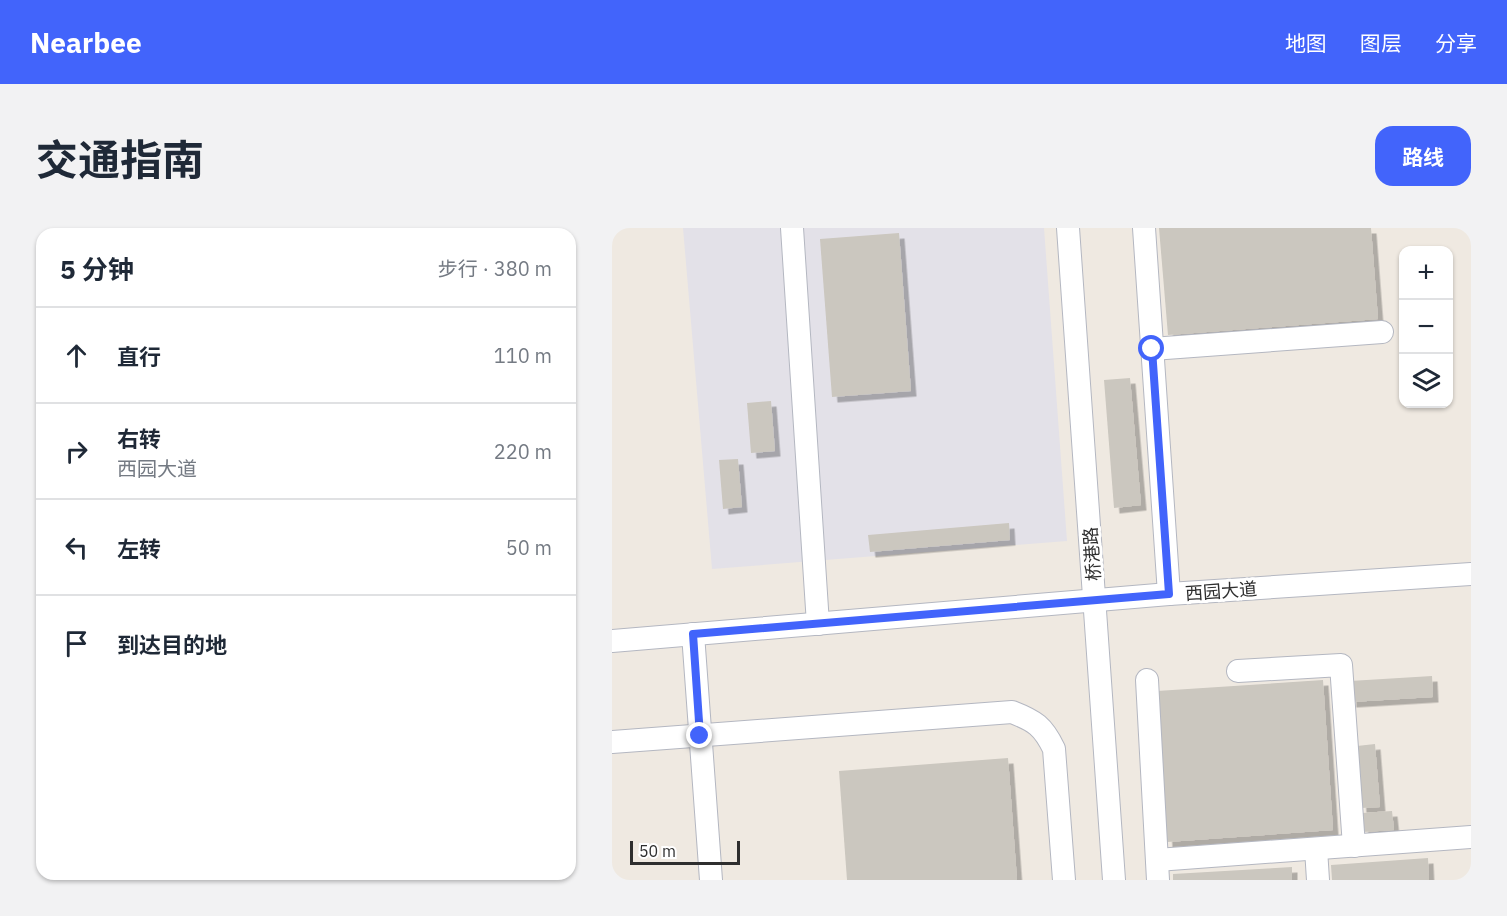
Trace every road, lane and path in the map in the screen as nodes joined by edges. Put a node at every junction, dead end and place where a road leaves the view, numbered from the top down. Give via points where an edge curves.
1 (792, 228) edge
2 (1068, 228) edge
3 (1144, 228) edge
4 (1383, 332) dead end
5 (1152, 349) junction
6 (1471, 574) edge
7 (1169, 594) junction
8 (1095, 600) junction
9 (818, 624) junction
10 (693, 634) junction
11 (612, 641) edge
12 (1238, 671) dead end
13 (1147, 680) dead end
14 (700, 736) junction
15 (612, 742) edge
16 (1471, 837) edge
17 (1354, 846) junction
18 (1316, 849) junction
19 (1158, 870) edge
20 (711, 880) edge
21 (1064, 880) edge
22 (1114, 880) edge
23 (1318, 880) edge

1 - 9 street
2 - 8 street, 桥港路
3 - 5 street
4 - 5 street
5 - 7 street
6 - 7 street, 西园大道
7 - 8 street, 西园大道
8 - 9 street, 西园大道
8 - 22 street, 桥港路
9 - 10 street, 西园大道
10 - 11 street, 西园大道
10 - 14 street
12 - 17 street via 1341,664
13 - 19 street
14 - 15 street
14 - 20 street
14 - 21 street via 1012,712 1033,720 1047,733 1054,749
16 - 17 street
17 - 18 street
18 - 19 street
18 - 23 street

